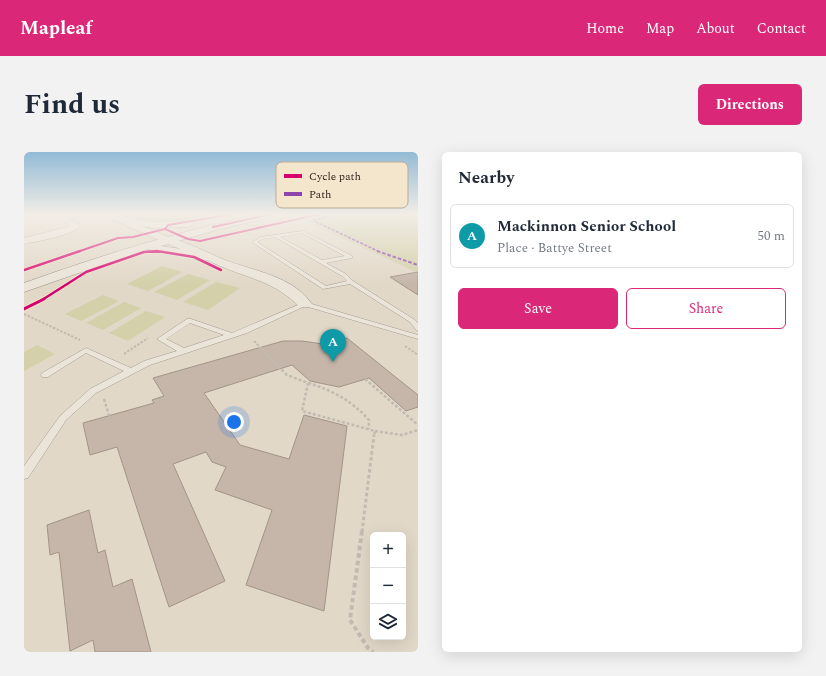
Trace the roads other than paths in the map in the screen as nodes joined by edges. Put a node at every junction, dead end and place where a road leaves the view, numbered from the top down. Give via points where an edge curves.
1 (40, 237) edge
2 (113, 237) edge
3 (158, 237) edge
4 (165, 237) edge
5 (197, 237) edge
6 (266, 237) edge
7 (278, 237) edge
8 (313, 237) edge
9 (162, 238) junction
10 (24, 241) edge
11 (141, 247) junction
12 (187, 248) junction
13 (100, 252) junction
14 (205, 256) junction
15 (322, 262) junction
16 (24, 278) edge
17 (351, 282) junction
18 (24, 288) edge
19 (305, 304) junction
20 (418, 329) edge
21 (409, 334) junction
22 (231, 335) junction
23 (418, 337) edge
24 (418, 342) edge
25 (181, 350) junction
26 (130, 371) junction
27 (45, 374) dead end
28 (24, 475) edge

1 - 10 street
2 - 13 main road
3 - 9 main road
4 - 9 main road
5 - 12 main road
6 - 17 lane via 254,242 325,288
7 - 15 lane
8 - 15 lane via 350,257
9 - 11 main road
9 - 12 street
9 - 13 main road
11 - 14 main road
11 - 18 main road
12 - 14 street
13 - 16 main road
14 - 19 street via 272,280 292,291
15 - 17 lane
17 - 20 lane via 413,321
19 - 21 lane
19 - 22 lane
21 - 23 lane
21 - 24 lane
22 - 25 lane
22 - 25 lane via 189,320 161,339
25 - 26 lane
26 - 27 lane via 86,350
26 - 28 lane via 93,391 63,418

